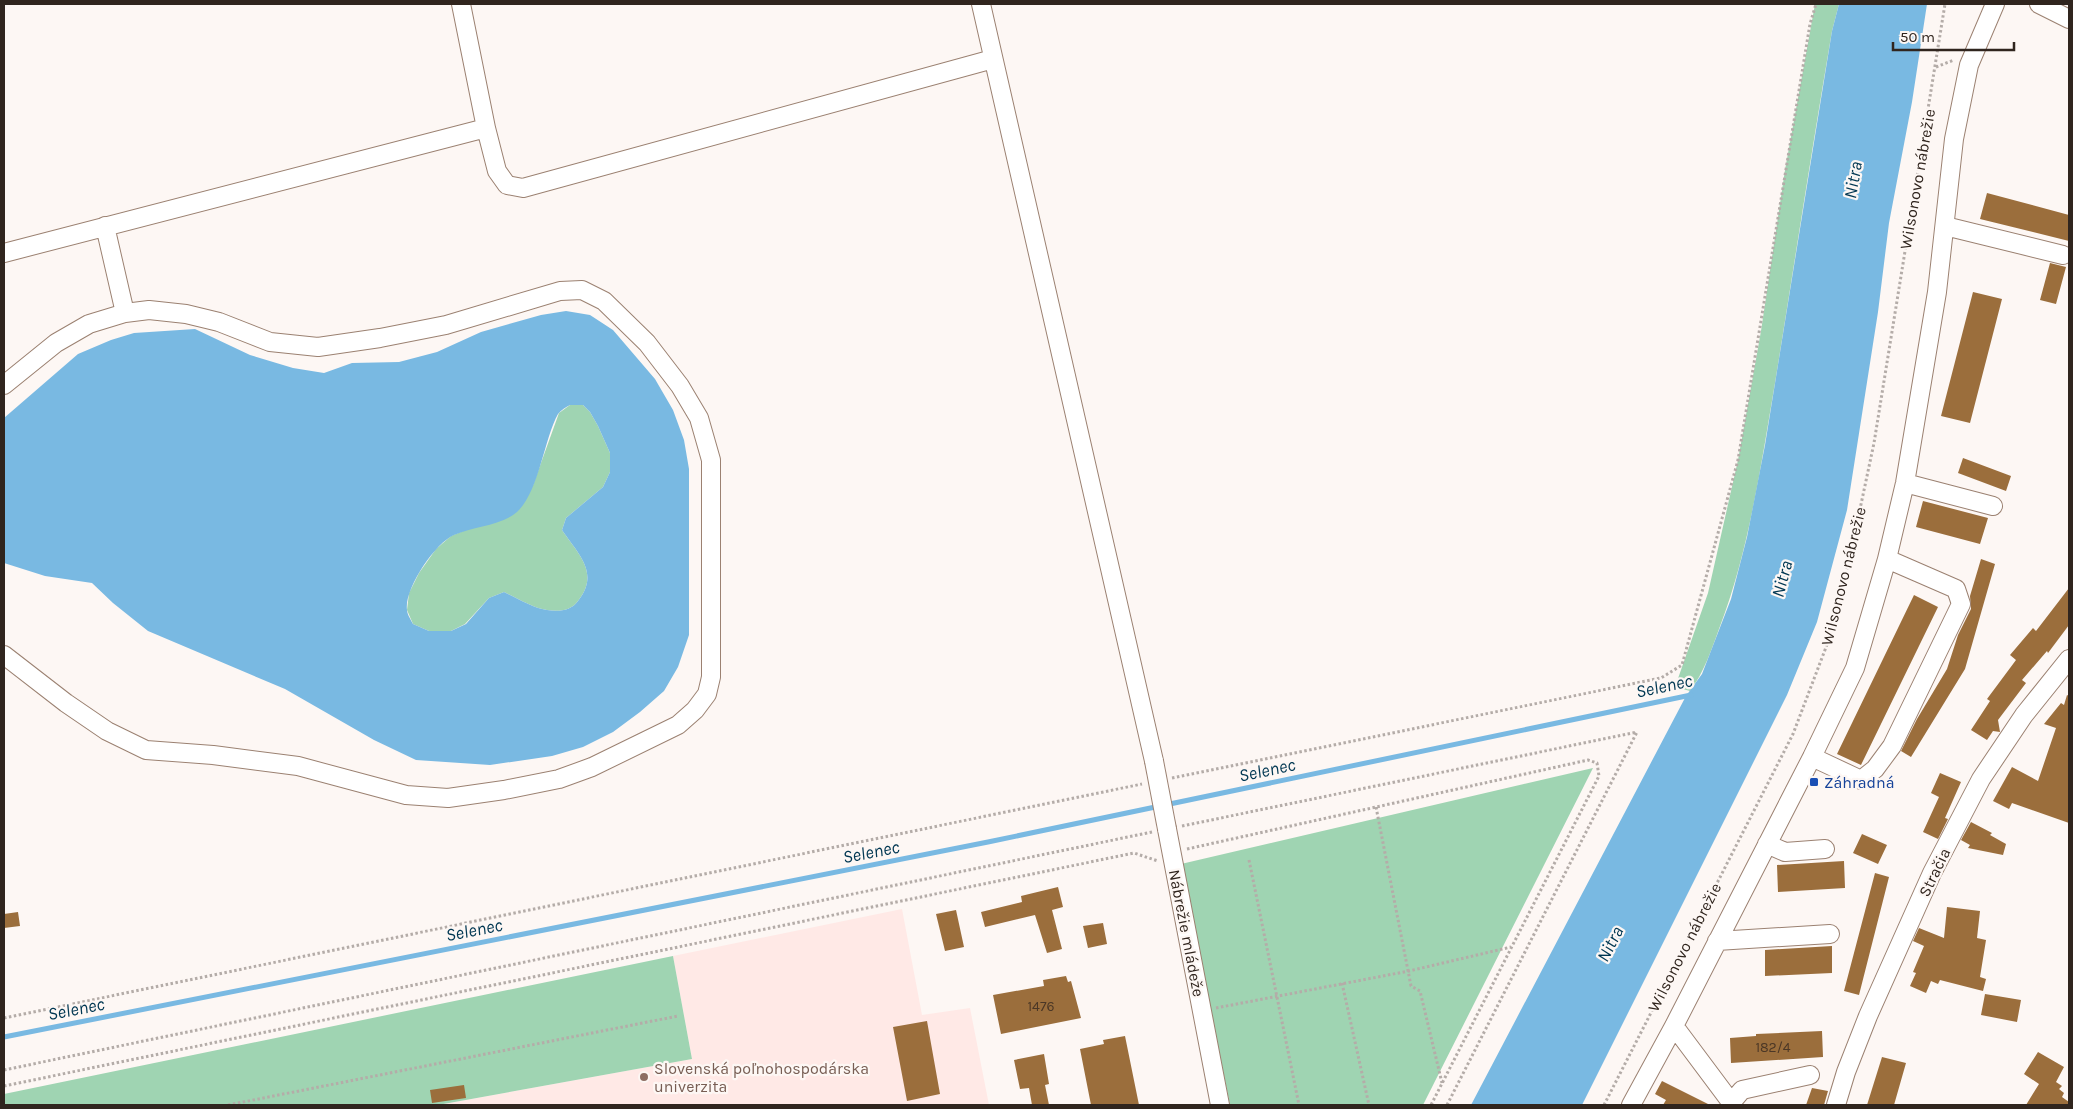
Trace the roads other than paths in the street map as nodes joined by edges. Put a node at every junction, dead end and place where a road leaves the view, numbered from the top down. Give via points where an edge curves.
1 (461, 4) edge
2 (981, 4) edge
3 (1994, 4) edge
4 (2038, 4) edge
5 (2069, 19) edge
6 (993, 59) junction
7 (486, 128) junction
8 (105, 226) junction
9 (1945, 226) junction
10 (4, 253) edge
11 (2063, 255) dead end
12 (125, 313) junction
13 (4, 385) edge
14 (1905, 483) junction
15 (1993, 506) dead end
16 (1887, 559) junction
17 (4, 655) edge
18 (2069, 659) edge
19 (1812, 757) junction
20 (1767, 844) junction
21 (1825, 850) dead end
22 (1830, 934) dead end
23 (1717, 941) junction
24 (1674, 1026) junction
25 (1810, 1075) dead end
26 (1732, 1104) edge
27 (1220, 1105) edge
28 (1631, 1105) edge
29 (1836, 1105) edge

1 - 7 street
2 - 6 street, Nábrežie mládeže
3 - 9 street, Wilsonovo nábrežie via 1969,65 1954,139
4 - 5 street
6 - 7 street via 523,188 507,185 497,171
6 - 27 street, Nábrežie mládeže, bridge via 1154,761
7 - 8 street
8 - 10 street
8 - 12 street
9 - 11 street
9 - 14 street, Wilsonovo nábrežie
12 - 13 street via 89,324 56,343
12 - 17 street via 149,310 186,314 219,322 270,342 318,347 446,325 560,291 582,290 604,300 647,343 680,386 699,418 707,442 711,460 711,628 707,694 678,725 592,767 559,779 448,798 397,793 298,766 146,750 107,731
14 - 15 street
14 - 16 street, Wilsonovo nábrežie
16 - 19 street, Wilsonovo nábrežie via 1855,668
16 - 19 street via 1956,589 1961,604 1892,746 1875,769 1861,780
18 - 29 street, Stračia via 2024,715 1981,779 1932,873 1868,1016
19 - 20 street, Wilsonovo nábrežie
20 - 21 street via 1785,852
20 - 23 street, Wilsonovo nábrežie
22 - 23 street, Wilsonovo nábrežie
23 - 24 street, Wilsonovo nábrežie
24 - 26 street
24 - 28 street, Wilsonovo nábrežie
25 - 26 street via 1742,1090

